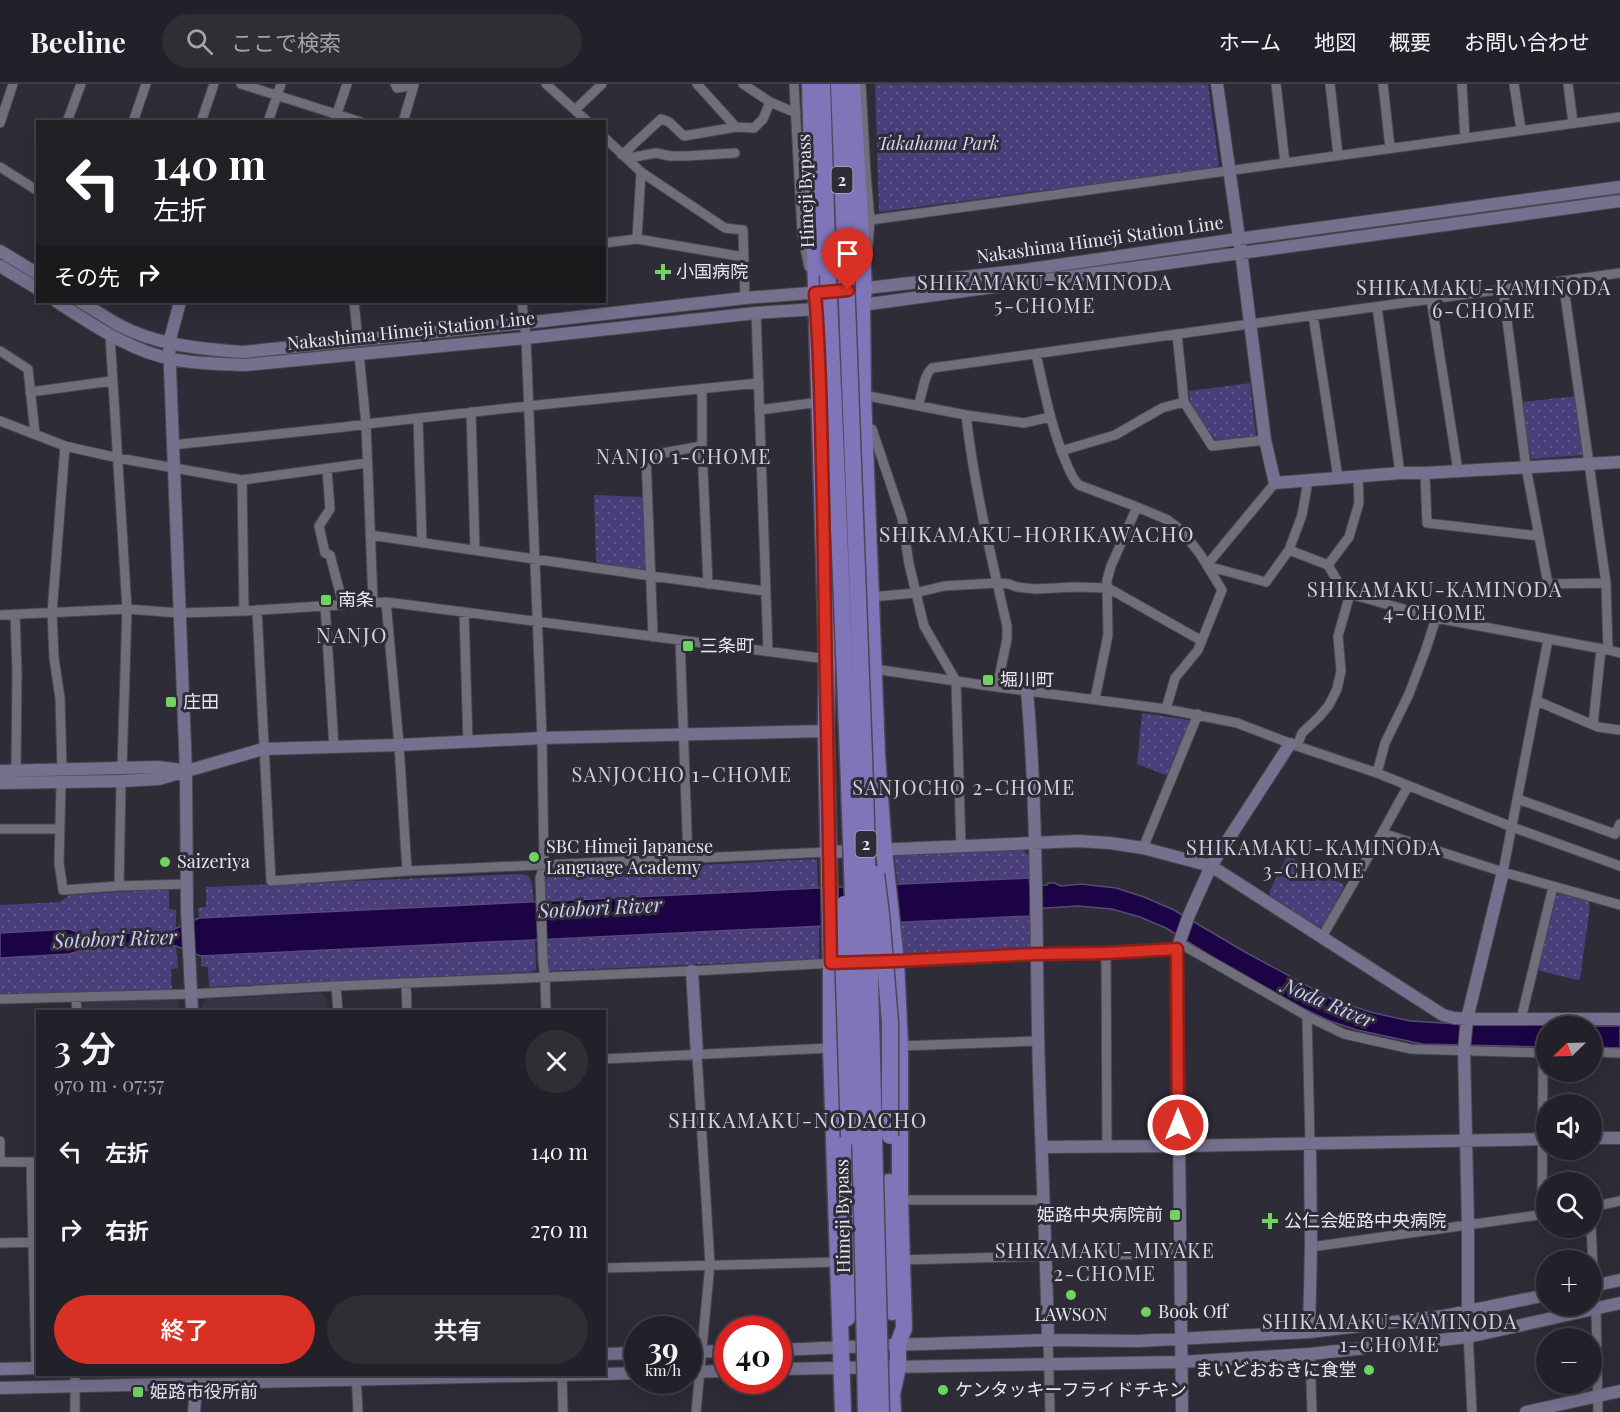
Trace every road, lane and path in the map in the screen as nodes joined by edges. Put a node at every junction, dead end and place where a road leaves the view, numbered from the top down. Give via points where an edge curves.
1 (13, 84) edge
2 (81, 84) edge
3 (146, 84) edge
4 (214, 84) edge
5 (241, 84) edge
6 (280, 84) edge
7 (347, 84) edge
8 (395, 84) edge
9 (546, 84) edge
10 (602, 84) edge
11 (697, 84) edge
12 (743, 84) edge
13 (794, 84) edge
14 (810, 84) edge
15 (822, 84) edge
16 (839, 84) edge
17 (852, 84) edge
18 (861, 84) edge
19 (867, 84) edge
20 (1217, 84) edge
21 (1276, 84) edge
22 (1330, 84) edge
23 (1383, 84) edge
24 (1462, 84) edge
25 (1514, 84) edge
26 (1568, 84) edge
27 (277, 95) junction
28 (770, 102) junction
29 (575, 110) junction
30 (796, 113) junction
31 (335, 117) edge
32 (1620, 117) edge
33 (68, 120) edge
34 (134, 120) edge
35 (202, 120) edge
36 (269, 120) edge
37 (351, 120) edge
38 (404, 120) edge
39 (586, 120) edge
40 (0, 123) edge
41 (1573, 123) junction
42 (736, 127) junction
43 (1521, 130) junction
44 (1465, 138) junction
45 (606, 139) edge
46 (1390, 148) junction
47 (735, 153) dead end
48 (1338, 155) junction
49 (622, 156) junction
50 (1285, 163) junction
51 (0, 167) edge
52 (1229, 170) junction
53 (641, 172) junction
54 (866, 174) junction
55 (1620, 187) edge
56 (36, 190) edge
57 (1620, 201) edge
58 (870, 220) junction
59 (637, 239) junction
60 (1238, 239) junction
61 (606, 243) edge
62 (0, 250) edge
63 (1241, 252) junction
64 (744, 257) junction
65 (0, 266) edge
66 (36, 273) edge
67 (1620, 273) edge
68 (1563, 281) junction
69 (36, 288) edge
70 (1503, 289) junction
71 (863, 297) junction
72 (745, 298) junction
73 (1431, 299) junction
74 (816, 301) junction
75 (59, 303) edge
76 (83, 303) edge
77 (180, 303) edge
78 (354, 303) edge
79 (522, 303) edge
80 (1377, 307) junction
81 (756, 313) junction
82 (1313, 315) junction
83 (525, 323) junction
84 (1250, 323) junction
85 (1177, 334) junction
86 (110, 335) junction
87 (526, 338) junction
88 (358, 340) junction
89 (170, 344) junction
90 (0, 351) edge
91 (359, 354) junction
92 (1036, 354) junction
93 (170, 359) junction
94 (112, 381) junction
95 (759, 383) junction
96 (702, 389) junction
97 (30, 392) junction
98 (863, 395) junction
99 (820, 402) junction
100 (1184, 402) junction
101 (918, 405) junction
102 (528, 406) junction
103 (759, 410) junction
104 (471, 412) junction
105 (966, 415) junction
106 (1050, 417) junction
107 (418, 418) junction
108 (0, 421) edge
109 (366, 423) junction
110 (864, 428) junction
111 (35, 434) junction
112 (1264, 440) junction
113 (172, 445) junction
114 (65, 446) junction
115 (702, 446) junction
116 (1061, 451) junction
117 (118, 458) junction
118 (1620, 462) edge
119 (367, 463) junction
120 (1589, 463) junction
121 (173, 467) junction
122 (1526, 467) junction
123 (327, 469) junction
124 (1458, 471) junction
125 (1400, 473) junction
126 (1425, 473) junction
127 (1358, 477) junction
128 (1338, 478) junction
129 (242, 480) junction
130 (1308, 481) junction
131 (1275, 483) junction
132 (1137, 507) junction
133 (370, 535) junction
134 (1539, 536) junction
135 (422, 543) junction
136 (475, 550) junction
137 (1289, 550) junction
138 (535, 559) junction
139 (1328, 565) junction
140 (1207, 566) junction
141 (651, 576) junction
142 (997, 583) junction
143 (1606, 583) junction
144 (708, 584) junction
145 (1108, 588) junction
146 (765, 591) junction
147 (915, 593) junction
148 (1350, 594) junction
149 (871, 597) junction
150 (373, 602) junction
151 (386, 602) junction
152 (343, 604) junction
153 (325, 605) junction
154 (127, 609) junction
155 (257, 610) junction
156 (244, 612) junction
157 (464, 612) junction
158 (52, 613) junction
159 (178, 613) junction
160 (15, 614) junction
161 (0, 615) edge
162 (1436, 618) junction
163 (536, 622) junction
164 (653, 637) junction
165 (680, 640) junction
166 (1548, 640) junction
167 (1202, 641) junction
168 (1604, 649) junction
169 (768, 651) junction
170 (1620, 653) edge
171 (826, 659) junction
172 (874, 669) junction
173 (956, 681) junction
174 (997, 687) junction
175 (1027, 691) junction
176 (1095, 699) junction
177 (1538, 701) junction
178 (1166, 709) junction
179 (1198, 714) junction
180 (1593, 725) junction
181 (1620, 730) edge
182 (826, 731) junction
183 (683, 734) junction
184 (542, 738) junction
185 (468, 742) junction
186 (399, 745) junction
187 (1294, 745) junction
188 (334, 747) junction
189 (263, 749) junction
190 (122, 768) junction
191 (62, 769) junction
192 (0, 771) edge
193 (16, 771) junction
194 (186, 771) junction
195 (1377, 773) junction
196 (121, 781) junction
197 (0, 783) edge
198 (61, 783) junction
199 (865, 784) junction
200 (1408, 786) junction
201 (1518, 798) junction
202 (1620, 825) edge
203 (1512, 827) junction
204 (0, 829) edge
205 (60, 829) junction
206 (1382, 833) junction
207 (852, 841) junction
208 (1036, 844) junction
209 (961, 847) junction
210 (1143, 848) junction
211 (828, 852) junction
212 (885, 858) junction
213 (688, 859) junction
214 (544, 865) junction
215 (1211, 866) junction
216 (1620, 866) edge
217 (407, 871) junction
218 (1503, 872) junction
219 (186, 884) junction
220 (119, 886) junction
221 (1553, 887) junction
222 (1620, 905) edge
223 (1322, 937) junction
224 (1178, 946) junction
225 (1106, 953) junction
226 (1036, 954) junction
227 (895, 956) junction
228 (831, 963) junction
229 (692, 970) junction
230 (545, 977) junction
231 (406, 983) junction
232 (336, 986) junction
233 (191, 994) junction
234 (76, 998) junction
235 (0, 999) edge
236 (77, 1010) edge
237 (192, 1010) edge
238 (338, 1010) edge
239 (407, 1010) edge
240 (546, 1010) edge
241 (1307, 1016) junction
242 (1467, 1019) junction
243 (1521, 1019) junction
244 (1620, 1019) edge
245 (1038, 1041) junction
246 (900, 1046) junction
247 (831, 1048) junction
248 (1464, 1050) junction
249 (1602, 1052) edge
250 (1536, 1053) edge
251 (1620, 1053) edge
252 (698, 1055) junction
253 (606, 1059) edge
254 (1602, 1138) edge
255 (1620, 1138) edge
256 (1536, 1139) edge
257 (0, 1141) edge
258 (1465, 1141) junction
259 (1310, 1144) junction
260 (1179, 1146) junction
261 (1042, 1147) junction
262 (1107, 1147) junction
263 (0, 1162) edge
264 (34, 1162) edge
265 (900, 1200) junction
266 (1044, 1200) junction
267 (1620, 1201) edge
268 (1602, 1205) edge
269 (1536, 1215) edge
270 (1468, 1225) junction
271 (35, 1242) edge
272 (0, 1243) edge
273 (1311, 1247) junction
274 (1180, 1254) junction
275 (1047, 1256) junction
276 (901, 1260) junction
277 (838, 1262) junction
278 (710, 1264) junction
279 (606, 1268) edge
280 (1620, 1280) edge
281 (1602, 1284) edge
282 (1536, 1297) edge
283 (1620, 1303) edge
284 (36, 1305) edge
285 (1602, 1308) edge
286 (1468, 1311) junction
287 (701, 1316) edge
288 (1555, 1316) edge
289 (1596, 1316) edge
290 (1468, 1331) junction
291 (1309, 1332) junction
292 (1180, 1339) junction
293 (1048, 1340) junction
294 (898, 1344) junction
295 (842, 1349) junction
296 (792, 1350) edge
297 (624, 1353) edge
298 (606, 1354) edge
299 (1310, 1354) junction
300 (1181, 1362) junction
301 (1049, 1364) junction
302 (842, 1367) junction
303 (897, 1367) junction
304 (36, 1368) edge
305 (0, 1369) edge
306 (792, 1369) edge
307 (624, 1373) edge
308 (606, 1374) edge
309 (425, 1376) edge
310 (562, 1376) edge
311 (356, 1377) edge
312 (197, 1379) edge
313 (75, 1380) edge
314 (0, 1388) edge
315 (1620, 1391) edge
316 (695, 1394) edge
317 (1597, 1396) junction
318 (1532, 1411) edge
319 (75, 1412) edge
320 (194, 1412) edge
321 (358, 1412) edge
322 (563, 1412) edge
323 (696, 1412) edge
324 (843, 1412) edge
325 (854, 1412) edge
326 (866, 1412) edge
327 (881, 1412) edge
328 (893, 1412) edge
329 (902, 1412) edge
330 (1050, 1412) edge
331 (1182, 1412) edge
332 (1311, 1412) edge
333 (1472, 1412) edge
334 (1598, 1412) edge

1 - 40 street
2 - 33 street
3 - 34 street
4 - 35 street
5 - 27 street
6 - 27 street
7 - 31 street
8 - 38 street via 397,88 414,85
9 - 29 street
10 - 29 street
11 - 42 street
12 - 28 street
13 - 30 street
14 - 74 highway
15 - 207 highway, Himeji Bypass / 2, bridge
16 - 199 highway, Himeji Bypass / 2, bridge
17 - 71 highway
18 - 54 street
19 - 54 street
20 - 52 street
21 - 50 street
22 - 48 street
23 - 46 street
24 - 44 street
25 - 43 street
26 - 41 street
27 - 31 street
27 - 36 street
28 - 30 street
28 - 42 street via 754,128
29 - 39 street
30 - 74 street via 802,234
31 - 37 street
32 - 41 street
41 - 43 street
42 - 49 street via 684,136 661,119
43 - 44 street
44 - 46 street
45 - 49 street
46 - 48 street
47 - 49 street
48 - 50 street
49 - 53 street
50 - 52 street
51 - 56 street
52 - 58 street
52 - 60 street
53 - 59 street
53 - 64 street via 725,228 743,230
54 - 58 street
55 - 60 street, Nakashima Himeji Station Line
57 - 63 street, Nakashima Himeji Station Line
58 - 71 street
59 - 61 street
59 - 64 street
60 - 63 street
60 - 71 street, Nakashima Himeji Station Line
62 - 66 street
63 - 71 street, Nakashima Himeji Station Line
63 - 84 street
64 - 72 street
65 - 69 street
67 - 68 street
68 - 70 street
68 - 120 street
70 - 73 street
70 - 122 street
71 - 74 street, Nakashima Himeji Station Line
71 - 98 highway
72 - 74 street, Nakashima Himeji Station Line
72 - 83 street, Nakashima Himeji Station Line
73 - 80 street
73 - 124 street
74 - 81 street, Nakashima Himeji Station Line
74 - 99 highway
75 - 86 street, Nakashima Himeji Station Line
76 - 89 street, Nakashima Himeji Station Line via 118,325
77 - 89 street
78 - 88 street
79 - 83 street
80 - 82 street
80 - 125 street
81 - 87 street, Nakashima Himeji Station Line
81 - 95 street
82 - 84 street
82 - 128 street
83 - 87 street
83 - 88 street, Nakashima Himeji Station Line
84 - 85 street
84 - 112 street
85 - 92 street
85 - 100 street
86 - 93 street, Nakashima Himeji Station Line
86 - 94 street
87 - 91 street, Nakashima Himeji Station Line
87 - 102 street
88 - 89 street, Nakashima Himeji Station Line via 243,352
89 - 93 street
90 - 97 street via 28,369
91 - 93 street, Nakashima Himeji Station Line via 245,365
91 - 109 street
92 - 101 street via 932,368 927,372
92 - 106 street
93 - 113 street
94 - 97 street
94 - 117 street
95 - 96 street
95 - 103 street
96 - 102 street
96 - 115 street
97 - 111 street
98 - 101 street
98 - 110 highway
99 - 103 street
99 - 171 highway
100 - 112 street via 1212,446
100 - 116 street via 1162,408 1114,435
101 - 105 street
102 - 104 street
102 - 138 street
103 - 146 street
104 - 107 street
104 - 136 street
105 - 106 street via 1024,423
105 - 142 street via 969,449
106 - 116 street
107 - 109 street
107 - 135 street
108 - 111 street
109 - 113 street
109 - 119 street
110 - 147 street via 872,429 902,518
110 - 149 highway
111 - 114 street
112 - 131 street
113 - 121 street
114 - 117 street
114 - 158 street
115 - 141 street via 646,456
115 - 144 street
116 - 132 street via 1079,485
117 - 121 street
117 - 154 street
118 - 120 street
119 - 123 street
119 - 133 street
120 - 122 street
120 - 143 street
121 - 129 street
121 - 159 street
122 - 124 street
122 - 134 street
123 - 129 street
123 - 152 street via 330,509 319,526
124 - 126 street
125 - 126 street
125 - 127 street
126 - 134 street via 1428,523
127 - 128 street
127 - 139 street via 1359,503 1349,537
128 - 130 street
129 - 156 street
130 - 131 street
130 - 137 street via 1302,515
131 - 140 street
132 - 140 street via 1181,530
132 - 145 street via 1111,566
133 - 135 street
133 - 150 street
134 - 143 street via 1548,584
135 - 136 street
136 - 138 street
137 - 139 street
137 - 140 street via 1266,582
138 - 141 street
138 - 163 street
139 - 148 street via 1342,589
140 - 167 street via 1222,590
141 - 144 street
141 - 164 street
142 - 145 street via 1035,590
142 - 147 street via 944,586
142 - 174 street via 1007,626
143 - 168 street
144 - 146 street
145 - 167 street
145 - 176 street via 1108,635
146 - 169 street
147 - 149 street
147 - 173 street via 924,626
148 - 162 street
148 - 187 street via 1338,636 1341,671 1337,689 1329,705
149 - 172 highway
150 - 151 street
150 - 152 street
151 - 157 street
151 - 186 street
152 - 153 street
153 - 155 street
153 - 188 street
154 - 158 street
154 - 159 street
154 - 190 street
155 - 156 street
155 - 189 street
156 - 159 street
157 - 163 street
157 - 185 street
158 - 160 street
158 - 191 street
159 - 194 street
160 - 161 street
160 - 193 street
162 - 166 street
162 - 195 street via 1409,694 1385,743
163 - 164 street
163 - 184 street
164 - 165 street
165 - 169 street
165 - 183 street
166 - 168 street
166 - 177 street
167 - 178 street via 1175,678
168 - 170 street
168 - 180 street
169 - 171 street
171 - 182 highway
172 - 173 street
172 - 212 highway
173 - 174 street
173 - 209 street
174 - 175 street
175 - 176 street
175 - 208 street
176 - 178 street
177 - 180 street
177 - 201 street
178 - 179 street
179 - 187 street via 1237,723
179 - 210 street
180 - 181 street
182 - 183 street
182 - 211 highway
183 - 184 street
183 - 213 street
184 - 185 street
184 - 214 street
185 - 186 street
186 - 188 street
186 - 217 street
187 - 195 street
187 - 215 street
188 - 189 street
189 - 194 street
189 - 217 street via 271,881
190 - 191 street
190 - 194 street
191 - 193 street
192 - 193 street
194 - 196 street via 159,779
194 - 219 street
195 - 200 street
196 - 198 street
196 - 220 street
197 - 198 street
198 - 205 street
199 - 294 highway, bridge via 890,1022 888,1247
199 - 327 highway, Himeji Bypass / 2, bridge
200 - 203 street
200 - 206 street
201 - 202 street via 1616,834
201 - 203 street
203 - 216 street
203 - 218 street
204 - 205 street
205 - 220 street via 63,891
206 - 218 street
206 - 223 street
207 - 295 highway, bridge via 844,865 843,929 854,1286
207 - 326 highway, Himeji Bypass / 2, bridge
208 - 209 street
208 - 210 street via 1078,841
208 - 226 street
209 - 212 street
210 - 215 street
211 - 212 street
211 - 213 street
211 - 228 highway
212 - 227 highway
213 - 214 street
214 - 217 street
214 - 230 street via 540,878
215 - 223 street
215 - 224 street
218 - 221 street
218 - 242 street
219 - 220 street
219 - 233 street
221 - 222 street
221 - 243 street
223 - 242 street via 1443,1015
224 - 225 street
224 - 241 street
224 - 260 street
225 - 226 street
225 - 262 street
226 - 227 street
226 - 245 street
227 - 228 street
227 - 246 highway
228 - 229 street
228 - 247 highway
229 - 230 street
229 - 252 street
230 - 231 street
230 - 240 street
231 - 232 street
231 - 239 street
232 - 233 street
232 - 238 street
233 - 234 street
233 - 237 street
234 - 235 street
234 - 236 street
241 - 248 street via 1344,1034 1400,1047
241 - 259 street
242 - 243 street
242 - 248 street
243 - 244 street
245 - 246 street
245 - 261 street
246 - 265 highway
247 - 252 street
247 - 277 highway
248 - 250 street
248 - 258 street
249 - 251 street
252 - 253 street
252 - 278 street
254 - 255 street
256 - 258 street
257 - 263 street
258 - 259 street
258 - 270 street
259 - 260 street
259 - 273 street
260 - 262 street
260 - 274 street
261 - 262 street
261 - 266 street
263 - 264 street
264 - 271 street
265 - 266 street
265 - 276 highway
266 - 275 street
267 - 268 street
269 - 270 street
270 - 273 street
270 - 286 street
271 - 272 street
271 - 284 street
273 - 291 street
274 - 275 street
274 - 292 street
275 - 276 street
275 - 293 street
276 - 294 highway via 904,1328
277 - 278 street
277 - 295 highway
278 - 279 street
278 - 287 street
280 - 281 street
282 - 286 street
283 - 285 street
286 - 290 street
286 - 291 street
288 - 290 street
289 - 317 street
290 - 299 street
290 - 333 street
291 - 292 street
292 - 293 street
292 - 300 street
293 - 294 street
293 - 301 street
294 - 295 street
294 - 303 highway
295 - 296 street
295 - 302 highway
297 - 298 street
299 - 300 street
299 - 332 street
300 - 301 street
300 - 331 street
301 - 303 street
301 - 330 street
302 - 303 street
302 - 306 street
302 - 324 highway
302 - 325 highway via 854,1397
303 - 328 highway
303 - 329 highway
304 - 305 street
307 - 308 street
309 - 311 street
310 - 322 street
311 - 312 street
311 - 321 street
312 - 313 street
312 - 320 street
313 - 314 street
313 - 319 street
315 - 317 street
316 - 323 street
317 - 318 street
317 - 334 street

